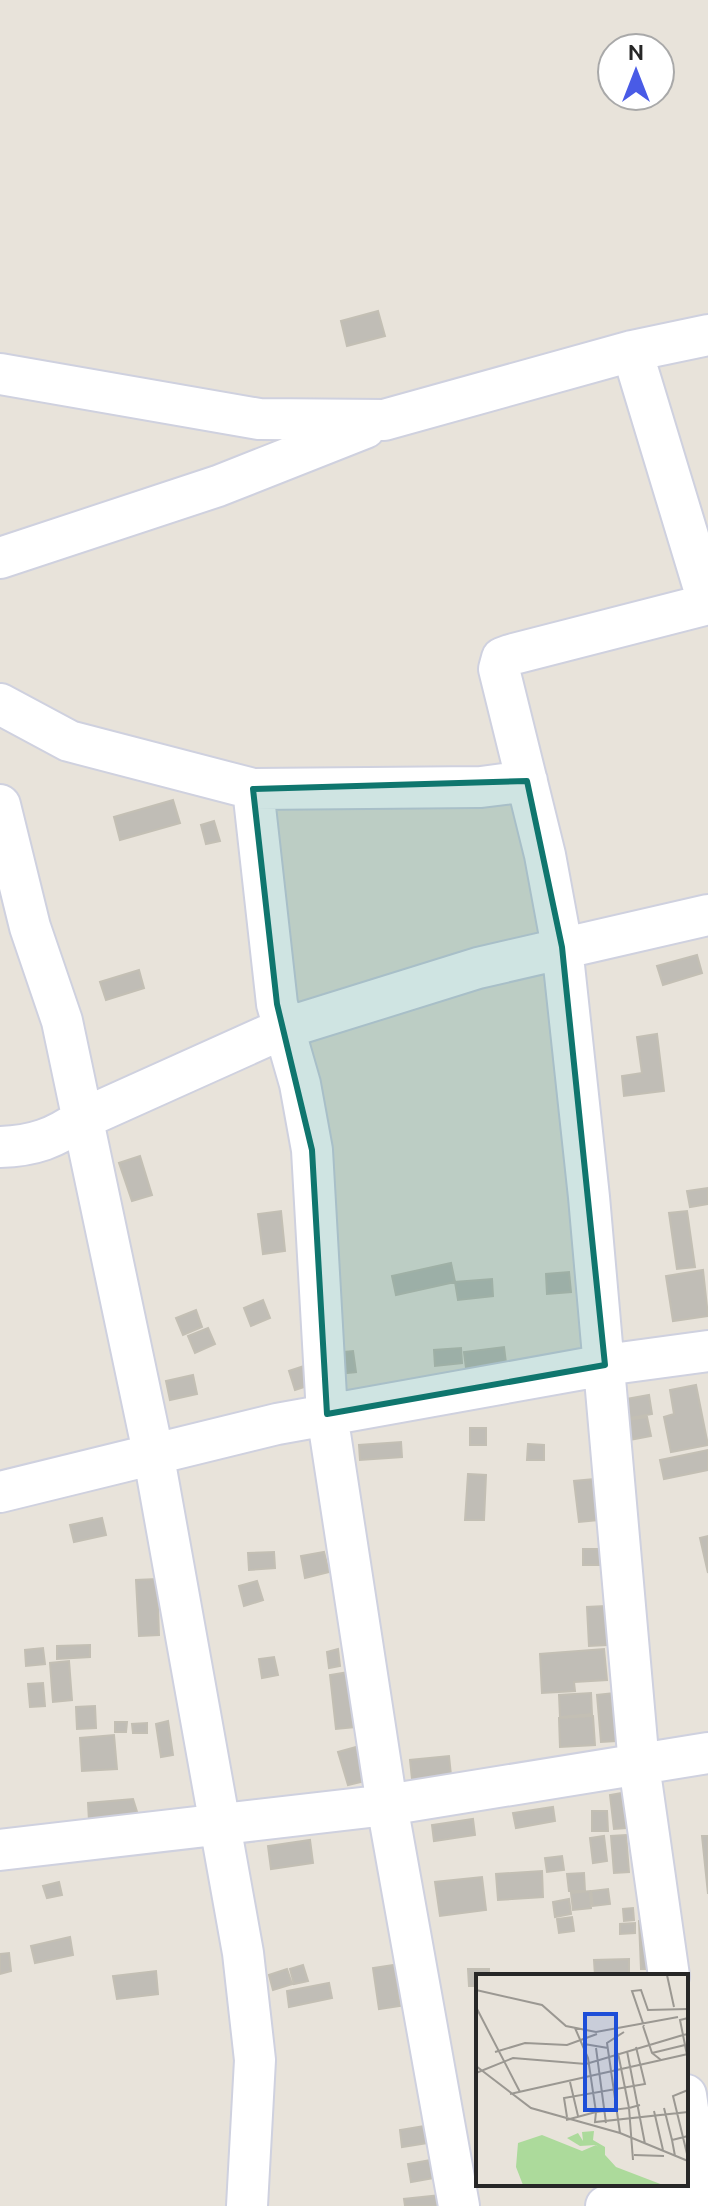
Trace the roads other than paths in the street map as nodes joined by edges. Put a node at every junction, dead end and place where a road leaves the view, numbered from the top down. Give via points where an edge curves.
1 (708, 335) edge
2 (632, 351) junction
3 (0, 374) edge
4 (384, 420) junction
5 (0, 558) edge
6 (708, 603) edge
7 (0, 704) edge
8 (527, 781) junction
9 (253, 789) junction
10 (0, 805) edge
11 (708, 915) edge
12 (562, 947) junction
13 (282, 1029) junction
14 (82, 1119) junction
15 (0, 1147) edge
16 (708, 1351) edge
17 (605, 1365) junction
18 (327, 1414) junction
19 (153, 1452) junction
20 (0, 1492) edge
21 (708, 1753) edge
22 (639, 1765) junction
23 (387, 1805) junction
24 (219, 1824) junction
25 (0, 1850) edge
26 (669, 1974) edge
27 (688, 2107) edge
28 (703, 2198) edge
29 (247, 2206) edge
30 (459, 2206) edge
31 (606, 2206) edge

1 - 2 street
2 - 4 street
2 - 6 street
3 - 4 street via 259,419
4 - 5 street via 218,486
6 - 8 street via 502,658 499,669
7 - 9 street via 69,741
8 - 9 street via 481,787
8 - 12 street
9 - 13 street
10 - 14 street via 30,927 62,1021
11 - 12 street
12 - 13 street
12 - 17 street
13 - 14 street
13 - 18 street via 300,1084 312,1150
14 - 15 street via 56,1137
14 - 19 street
16 - 17 street
17 - 18 street
17 - 22 street
18 - 19 street
18 - 23 street
19 - 20 street
19 - 24 street
21 - 22 street
22 - 23 street
22 - 26 street
23 - 24 street
23 - 30 street
24 - 25 street
24 - 29 street via 243,1953 255,2060
27 - 28 street
28 - 31 street

